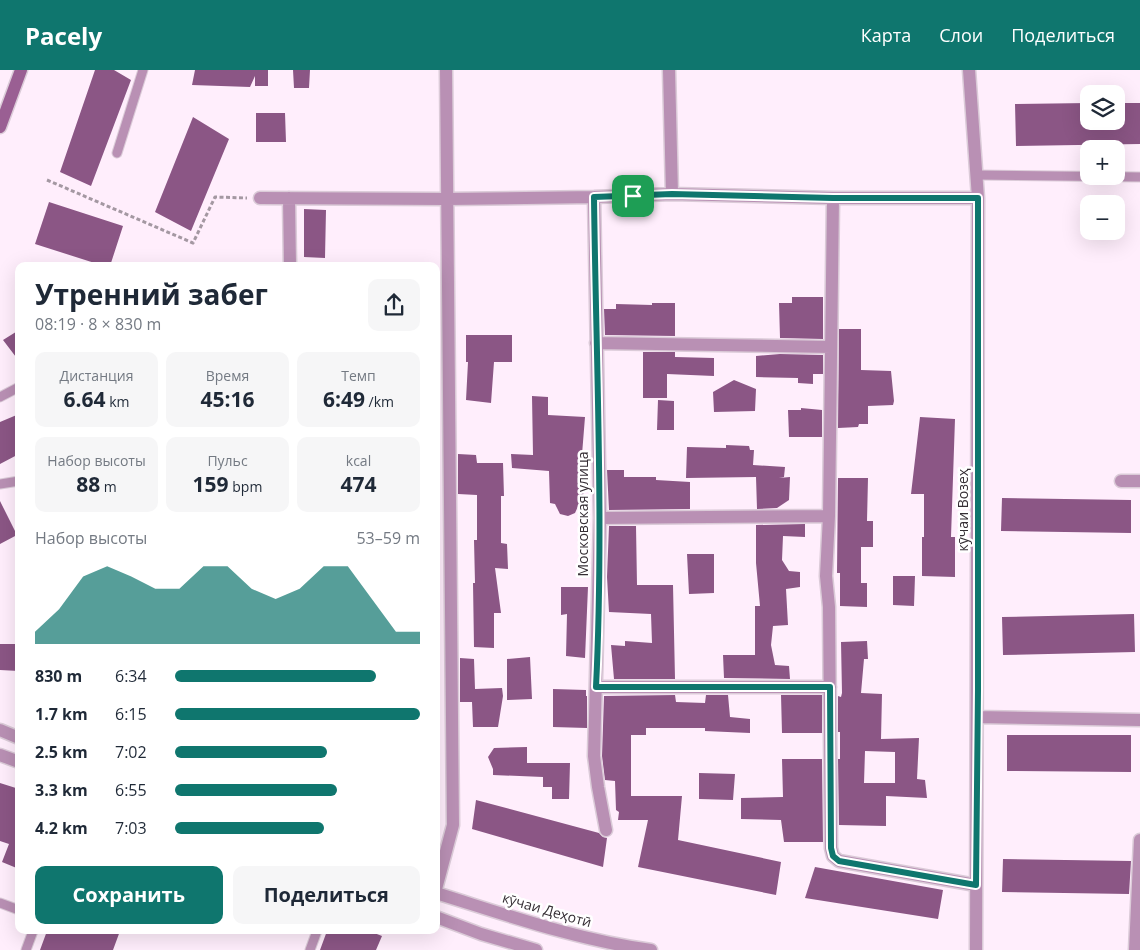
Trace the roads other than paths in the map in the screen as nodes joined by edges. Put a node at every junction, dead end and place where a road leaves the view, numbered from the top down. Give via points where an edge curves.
1 (21, 70) edge
2 (144, 70) edge
3 (446, 70) edge
4 (669, 70) edge
5 (969, 70) edge
6 (0, 127) edge
7 (117, 153) dead end
8 (976, 175) junction
9 (1140, 177) edge
10 (672, 194) junction
11 (594, 197) junction
12 (260, 198) road end
13 (289, 198) junction
14 (833, 198) junction
15 (978, 198) junction
16 (447, 199) junction
17 (290, 262) edge
18 (596, 343) junction
19 (831, 347) junction
20 (15, 389) edge
21 (0, 397) edge
22 (1121, 481) dead end
23 (1140, 481) edge
24 (15, 482) edge
25 (0, 484) edge
26 (829, 516) junction
27 (600, 518) junction
28 (596, 687) junction
29 (830, 687) junction
30 (977, 717) junction
31 (1140, 720) edge
32 (0, 730) edge
33 (15, 736) edge
34 (0, 755) edge
35 (15, 761) edge
36 (606, 830) dead end
37 (1140, 840) edge
38 (440, 874) edge
39 (976, 885) junction
40 (440, 894) edge
41 (0, 903) edge
42 (15, 909) edge
43 (440, 919) edge
44 (32, 934) edge
45 (316, 934) edge
46 (625, 948) edge
47 (528, 949) edge
48 (26, 950) edge
49 (310, 950) edge
50 (651, 950) edge
51 (976, 950) edge
52 (1135, 950) edge

1 - 6 main road
2 - 7 lane
3 - 16 street
4 - 10 street
5 - 8 street, кӯчаи Возеҳ
8 - 9 lane
8 - 15 street, кӯчаи Возеҳ
10 - 11 street
10 - 14 street
11 - 16 street
11 - 18 street, Московская улица
12 - 13 street
13 - 16 street
13 - 17 street
14 - 15 street
14 - 19 street
15 - 30 street, кӯчаи Возеҳ
16 - 38 street via 453,825
18 - 19 street
18 - 27 street, Московская улица
19 - 26 street
20 - 21 lane
22 - 23 street
24 - 25 lane
26 - 27 street
26 - 29 street via 826,576
27 - 28 street, Московская улица
28 - 29 street
28 - 36 street, Московская улица via 594,756
29 - 39 street via 833,856 839,861
30 - 31 street
30 - 39 street, кӯчаи Возеҳ
32 - 33 street
34 - 35 street
37 - 52 street
39 - 51 street, кӯчаи Возеҳ
40 - 46 street, кӯчаи Деҳотӣ via 557,931
41 - 42 lane
43 - 47 street
44 - 48 lane
45 - 49 lane
46 - 50 street, кӯчаи Деҳотӣ

